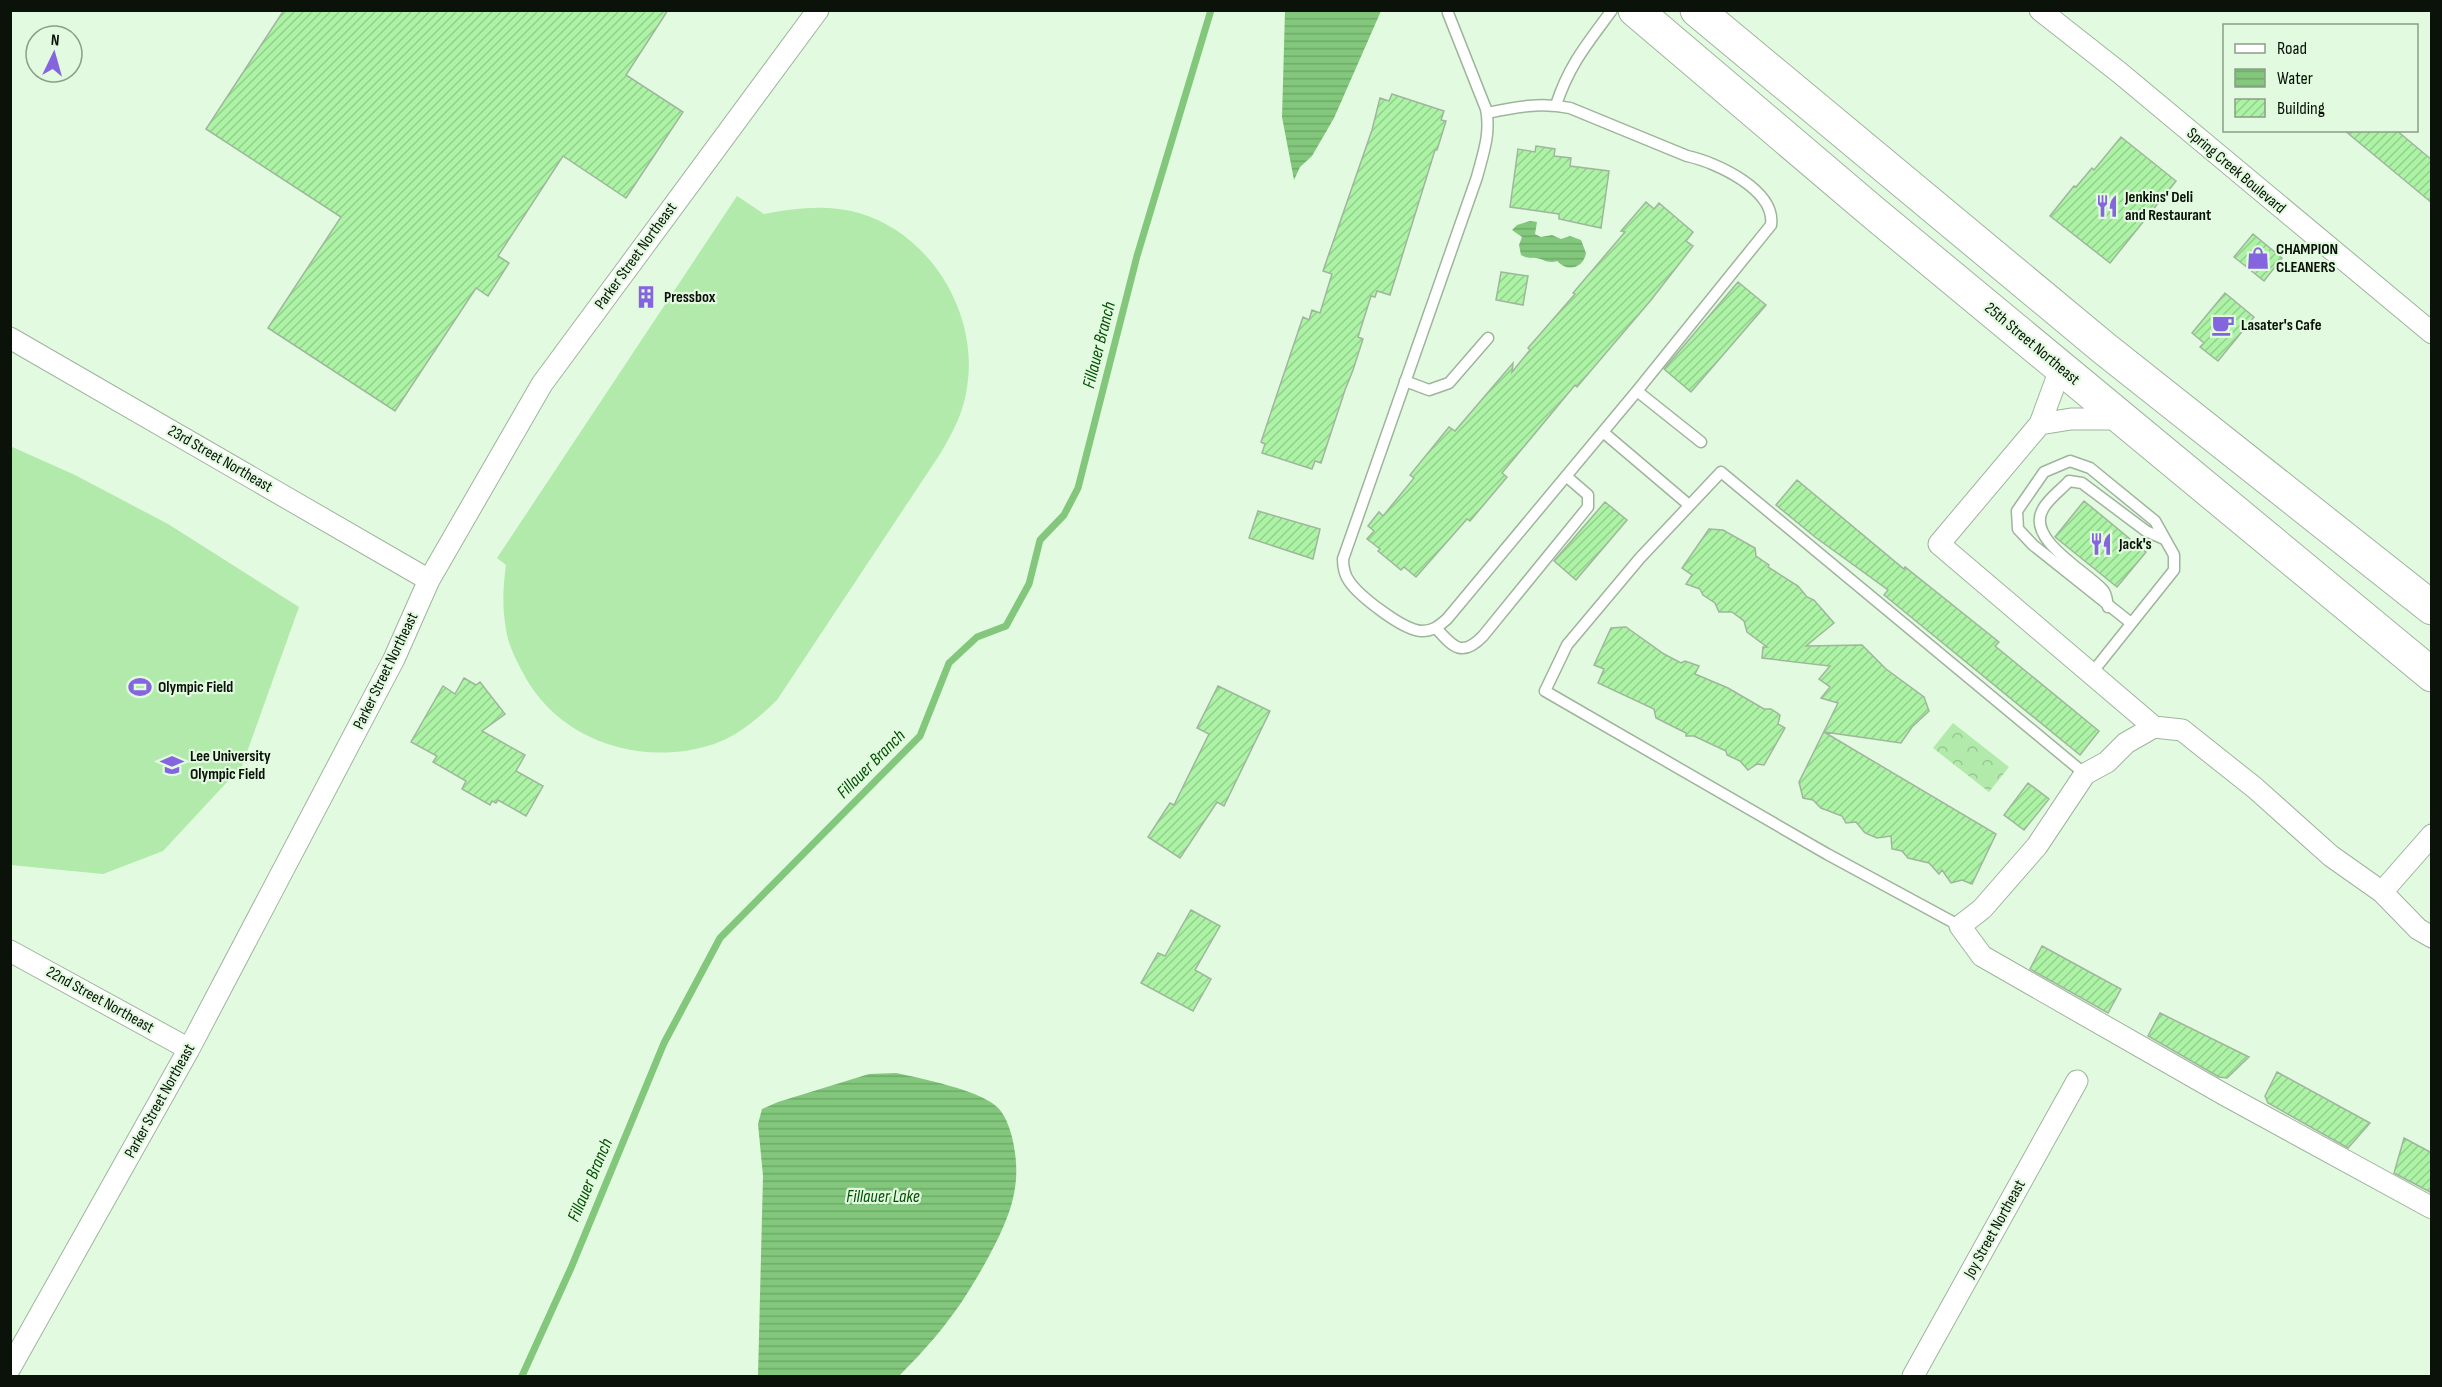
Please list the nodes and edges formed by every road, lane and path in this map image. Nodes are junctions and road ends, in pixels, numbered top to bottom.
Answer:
1 (818, 10) edge
2 (1612, 10) edge
3 (1635, 10) edge
4 (1697, 10) edge
5 (2040, 10) edge
6 (1448, 13) dead end
7 (1556, 105) junction
8 (1487, 114) junction
9 (2432, 333) edge
10 (10, 338) edge
11 (1488, 338) dead end
12 (2061, 367) junction
13 (1406, 381) junction
14 (1637, 392) junction
15 (2123, 419) junction
16 (2040, 424) junction
17 (1603, 432) junction
18 (1701, 442) dead end
19 (1566, 476) junction
20 (1689, 505) junction
21 (2164, 539) junction
22 (429, 580) junction
23 (2109, 607) junction
24 (2432, 608) edge
25 (2131, 623) junction
26 (1436, 628) junction
27 (2091, 674) junction
28 (2432, 675) edge
29 (2154, 727) junction
30 (2085, 774) junction
31 (2432, 835) edge
32 (2382, 892) junction
33 (1960, 926) junction
34 (2432, 936) edge
35 (10, 951) edge
36 (189, 1049) junction
37 (2077, 1081) dead end
38 (2432, 1208) edge
39 (10, 1368) edge
40 (1913, 1377) edge

1 - 22 street, Parker Street Northeast
2 - 7 lane
3 - 12 highway, 25th Street Northeast
4 - 24 highway
5 - 9 street, Spring Creek Boulevard
6 - 8 lane
7 - 8 lane
7 - 14 lane
8 - 13 lane
10 - 22 street, 23rd Street Northeast
11 - 13 lane
12 - 15 highway, 25th Street Northeast
12 - 16 street
13 - 26 lane
14 - 17 lane
14 - 18 lane
15 - 16 street
15 - 28 highway, 25th Street Northeast
16 - 27 street
17 - 19 lane
17 - 20 lane
19 - 26 lane
19 - 26 lane
20 - 30 lane
20 - 33 lane
21 - 23 lane
21 - 23 lane
21 - 25 lane
22 - 36 street, Parker Street Northeast
23 - 25 lane
25 - 27 lane
27 - 29 street
29 - 30 street
29 - 32 street
30 - 33 street
31 - 32 street
32 - 34 street
33 - 38 street
35 - 36 street, 22nd Street Northeast
36 - 39 street, Parker Street Northeast
37 - 40 street, Joy Street Northeast

